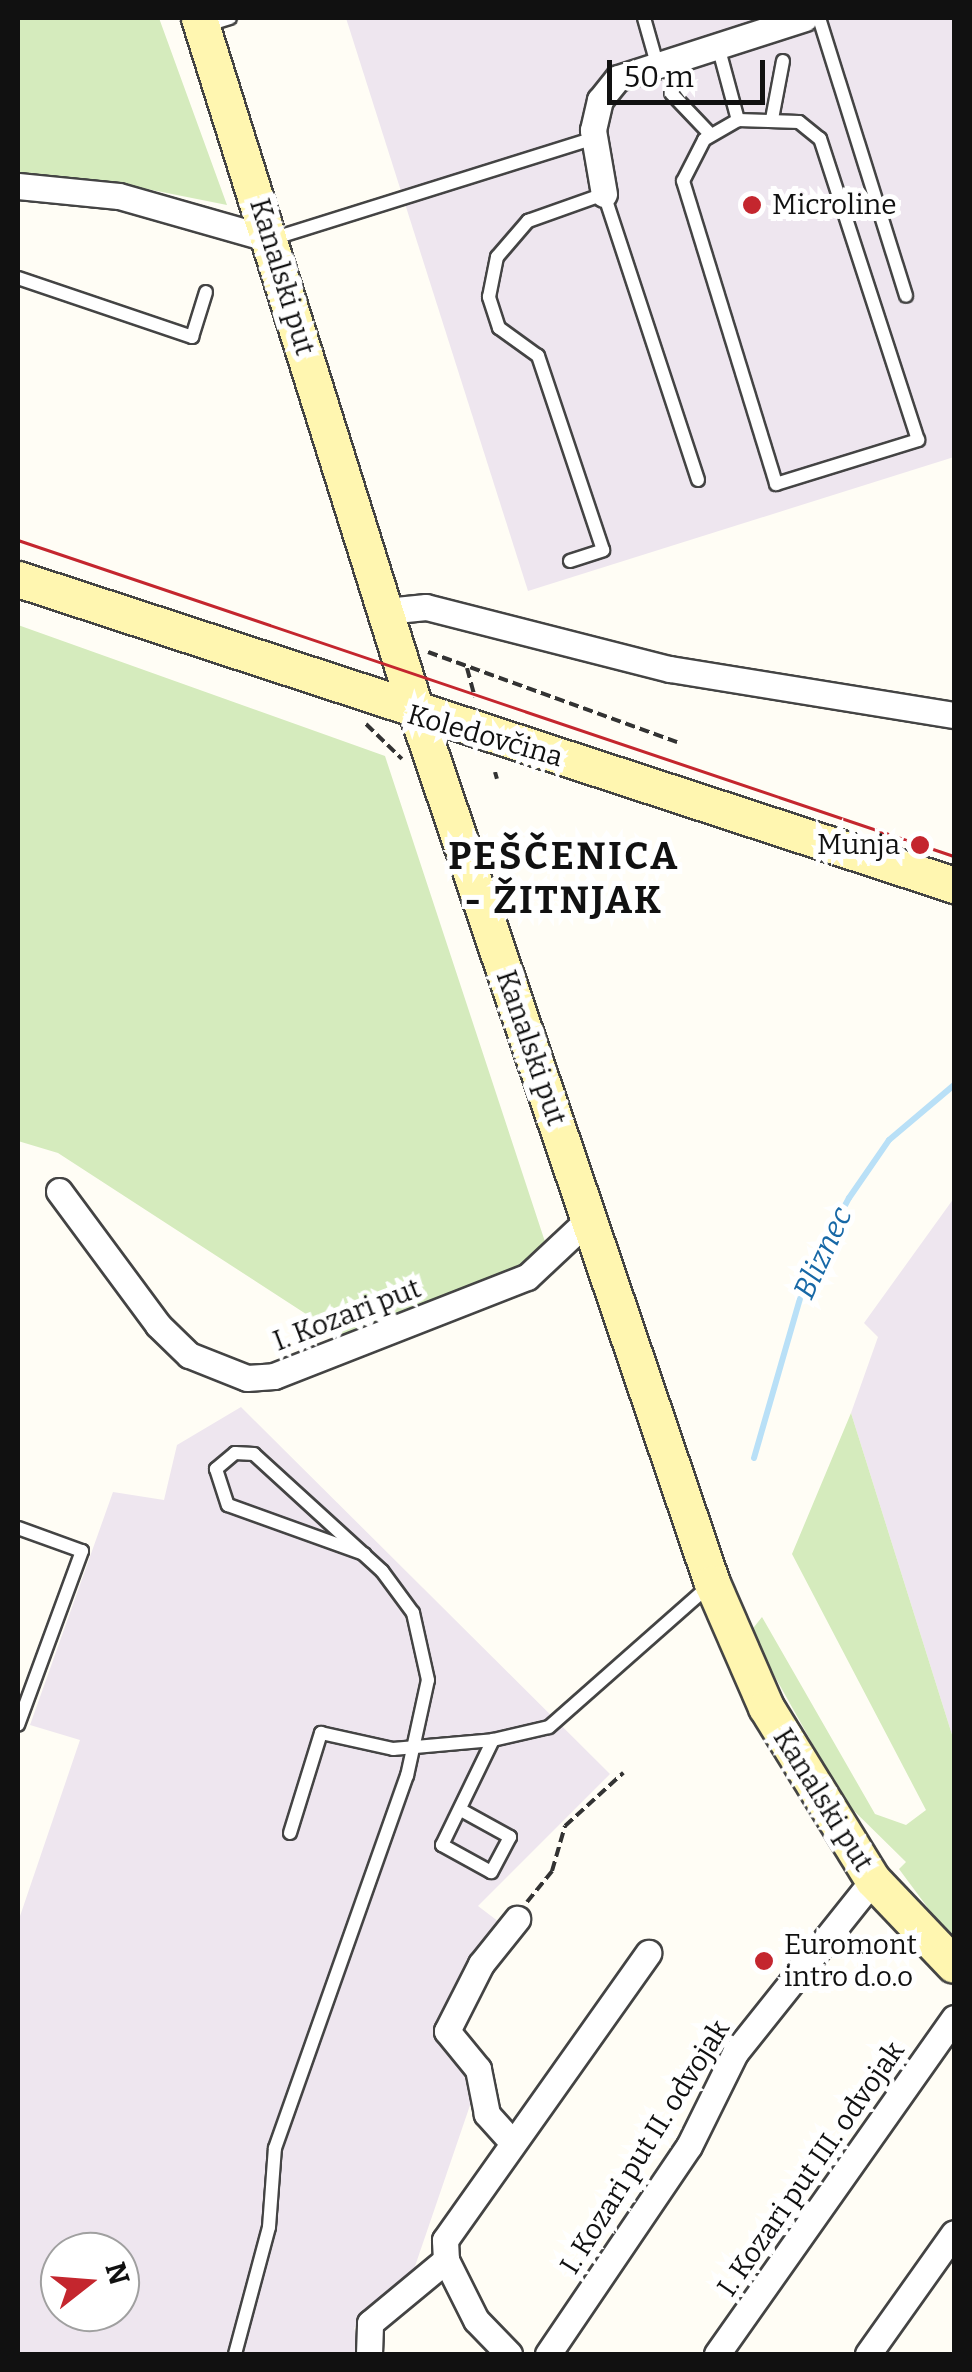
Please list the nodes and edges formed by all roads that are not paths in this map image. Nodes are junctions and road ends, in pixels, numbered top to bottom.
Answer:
1 (644, 18) edge
2 (805, 18) edge
3 (820, 18) edge
4 (211, 21) edge
5 (742, 27) edge
6 (718, 46) junction
7 (783, 61) dead end
8 (656, 64) junction
9 (671, 93) dead end
10 (772, 119) junction
11 (738, 120) junction
12 (711, 135) junction
13 (594, 138) junction
14 (18, 186) edge
15 (604, 194) junction
16 (270, 239) junction
17 (18, 278) edge
18 (206, 292) dead end
19 (906, 296) dead end
20 (698, 480) dead end
21 (570, 561) dead end
22 (18, 580) edge
23 (386, 611) junction
24 (954, 715) edge
25 (418, 717) junction
26 (954, 885) edge
27 (59, 1191) dead end
28 (589, 1219) junction
29 (18, 1528) edge
30 (364, 1554) junction
31 (712, 1583) junction
32 (18, 1726) edge
33 (493, 1740) junction
34 (414, 1747) junction
35 (462, 1810) junction
36 (290, 1833) dead end
37 (873, 1880) junction
38 (517, 1919) road end
39 (648, 1954) dead end
40 (954, 1965) edge
41 (954, 2018) edge
42 (512, 2142) junction
43 (954, 2232) edge
44 (446, 2260) junction
45 (235, 2354) edge
46 (369, 2354) edge
47 (508, 2354) edge
48 (548, 2354) edge
49 (717, 2354) edge
50 (868, 2354) edge

1 - 8 lane
2 - 5 street
3 - 19 lane
4 - 16 street, Kanalski put
5 - 6 street
6 - 8 street
6 - 11 lane
7 - 10 lane
8 - 13 street
9 - 12 lane
10 - 11 lane
10 - 12 lane
11 - 12 lane
13 - 15 street
13 - 16 lane
14 - 16 street
15 - 20 lane
15 - 21 lane
16 - 23 street, Kanalski put
17 - 18 lane
22 - 25 street, Koledovčina
23 - 24 street
23 - 25 street, Kanalski put
25 - 26 street, Koledovčina
25 - 28 street, Kanalski put
27 - 28 street, I. Kozari put
28 - 31 street, Kanalski put
29 - 32 lane
30 - 30 lane
30 - 34 lane
31 - 33 lane
31 - 37 street, Kanalski put
33 - 34 lane
33 - 35 lane
34 - 36 lane
34 - 45 lane
35 - 35 lane
37 - 40 street, Kanalski put
37 - 48 street, I. Kozari put II. odvojak
38 - 42 street
39 - 42 street
41 - 49 street, I. Kozari put III. odvojak
42 - 44 street
43 - 50 street
44 - 46 street
44 - 47 street

